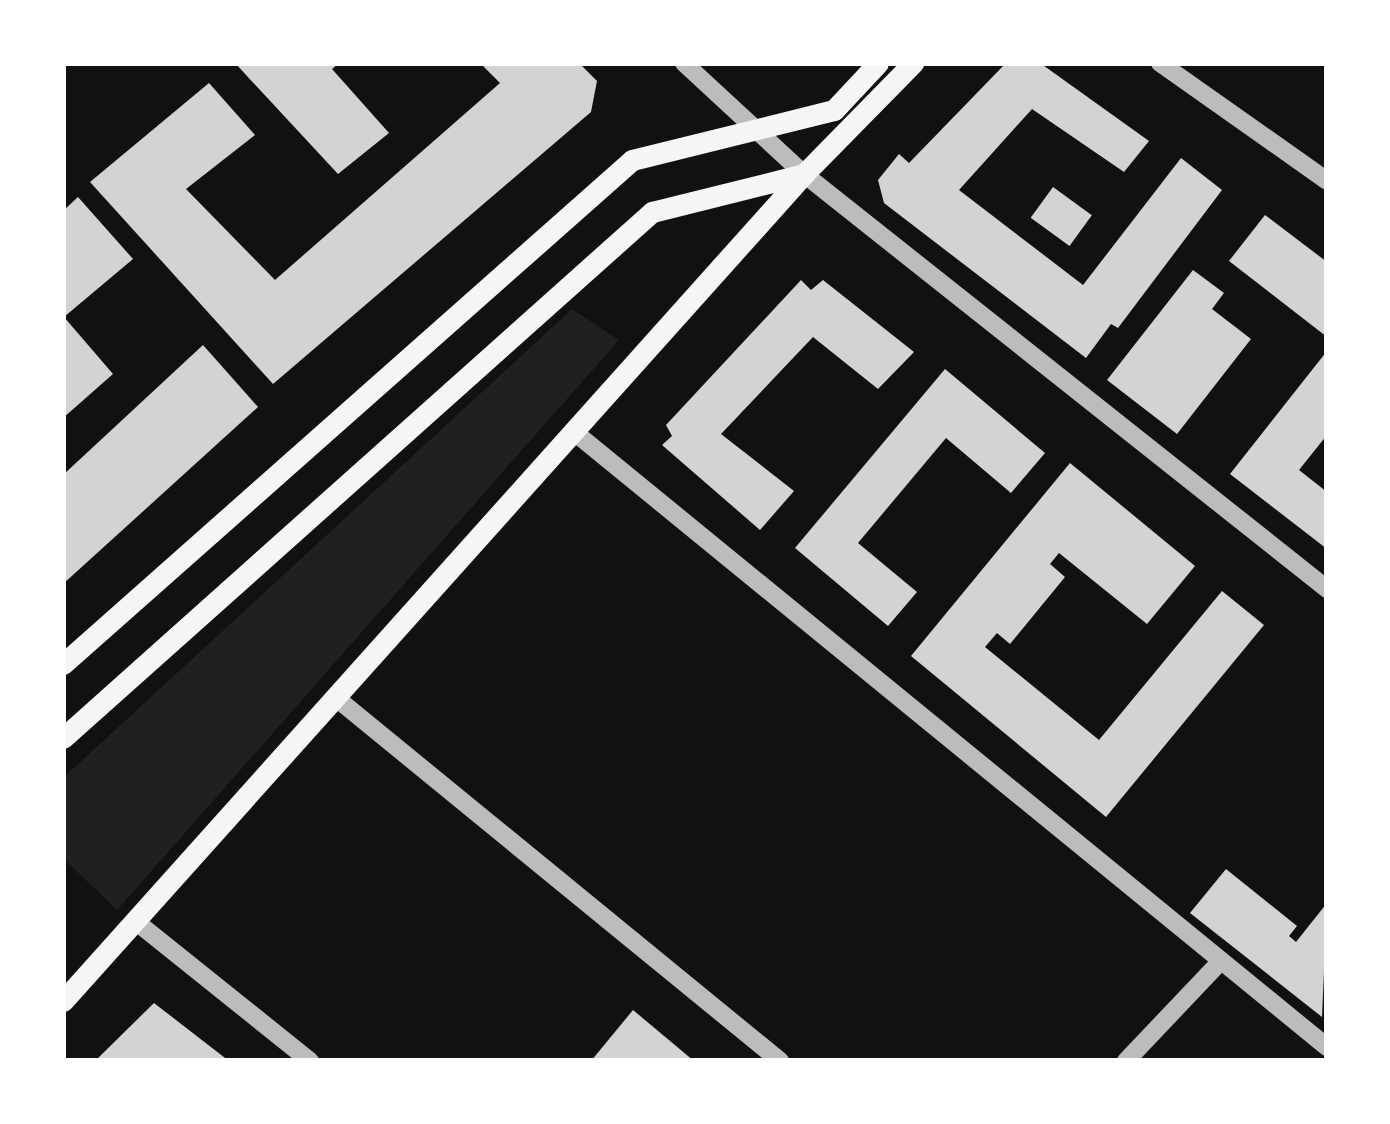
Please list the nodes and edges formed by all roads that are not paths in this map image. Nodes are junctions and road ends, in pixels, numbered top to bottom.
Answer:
1 (684, 63) edge
2 (878, 63) edge
3 (913, 63) edge
4 (1160, 63) edge
5 (753, 131) junction
6 (804, 174) junction
7 (1327, 181) edge
8 (573, 431) junction
9 (1327, 589) edge
10 (63, 664) edge
11 (335, 697) junction
12 (63, 738) edge
13 (139, 924) junction
14 (1220, 962) junction
15 (63, 1001) edge
16 (1327, 1047) edge
17 (310, 1061) edge
18 (780, 1061) edge
19 (1126, 1061) edge

1 - 5 street
2 - 5 main road
3 - 6 main road
4 - 7 street
5 - 6 street
5 - 10 main road
6 - 8 main road
6 - 9 street
6 - 12 main road
8 - 11 main road
8 - 14 street
11 - 13 main road
11 - 18 street
13 - 15 main road
13 - 17 street
14 - 16 street
14 - 19 street

